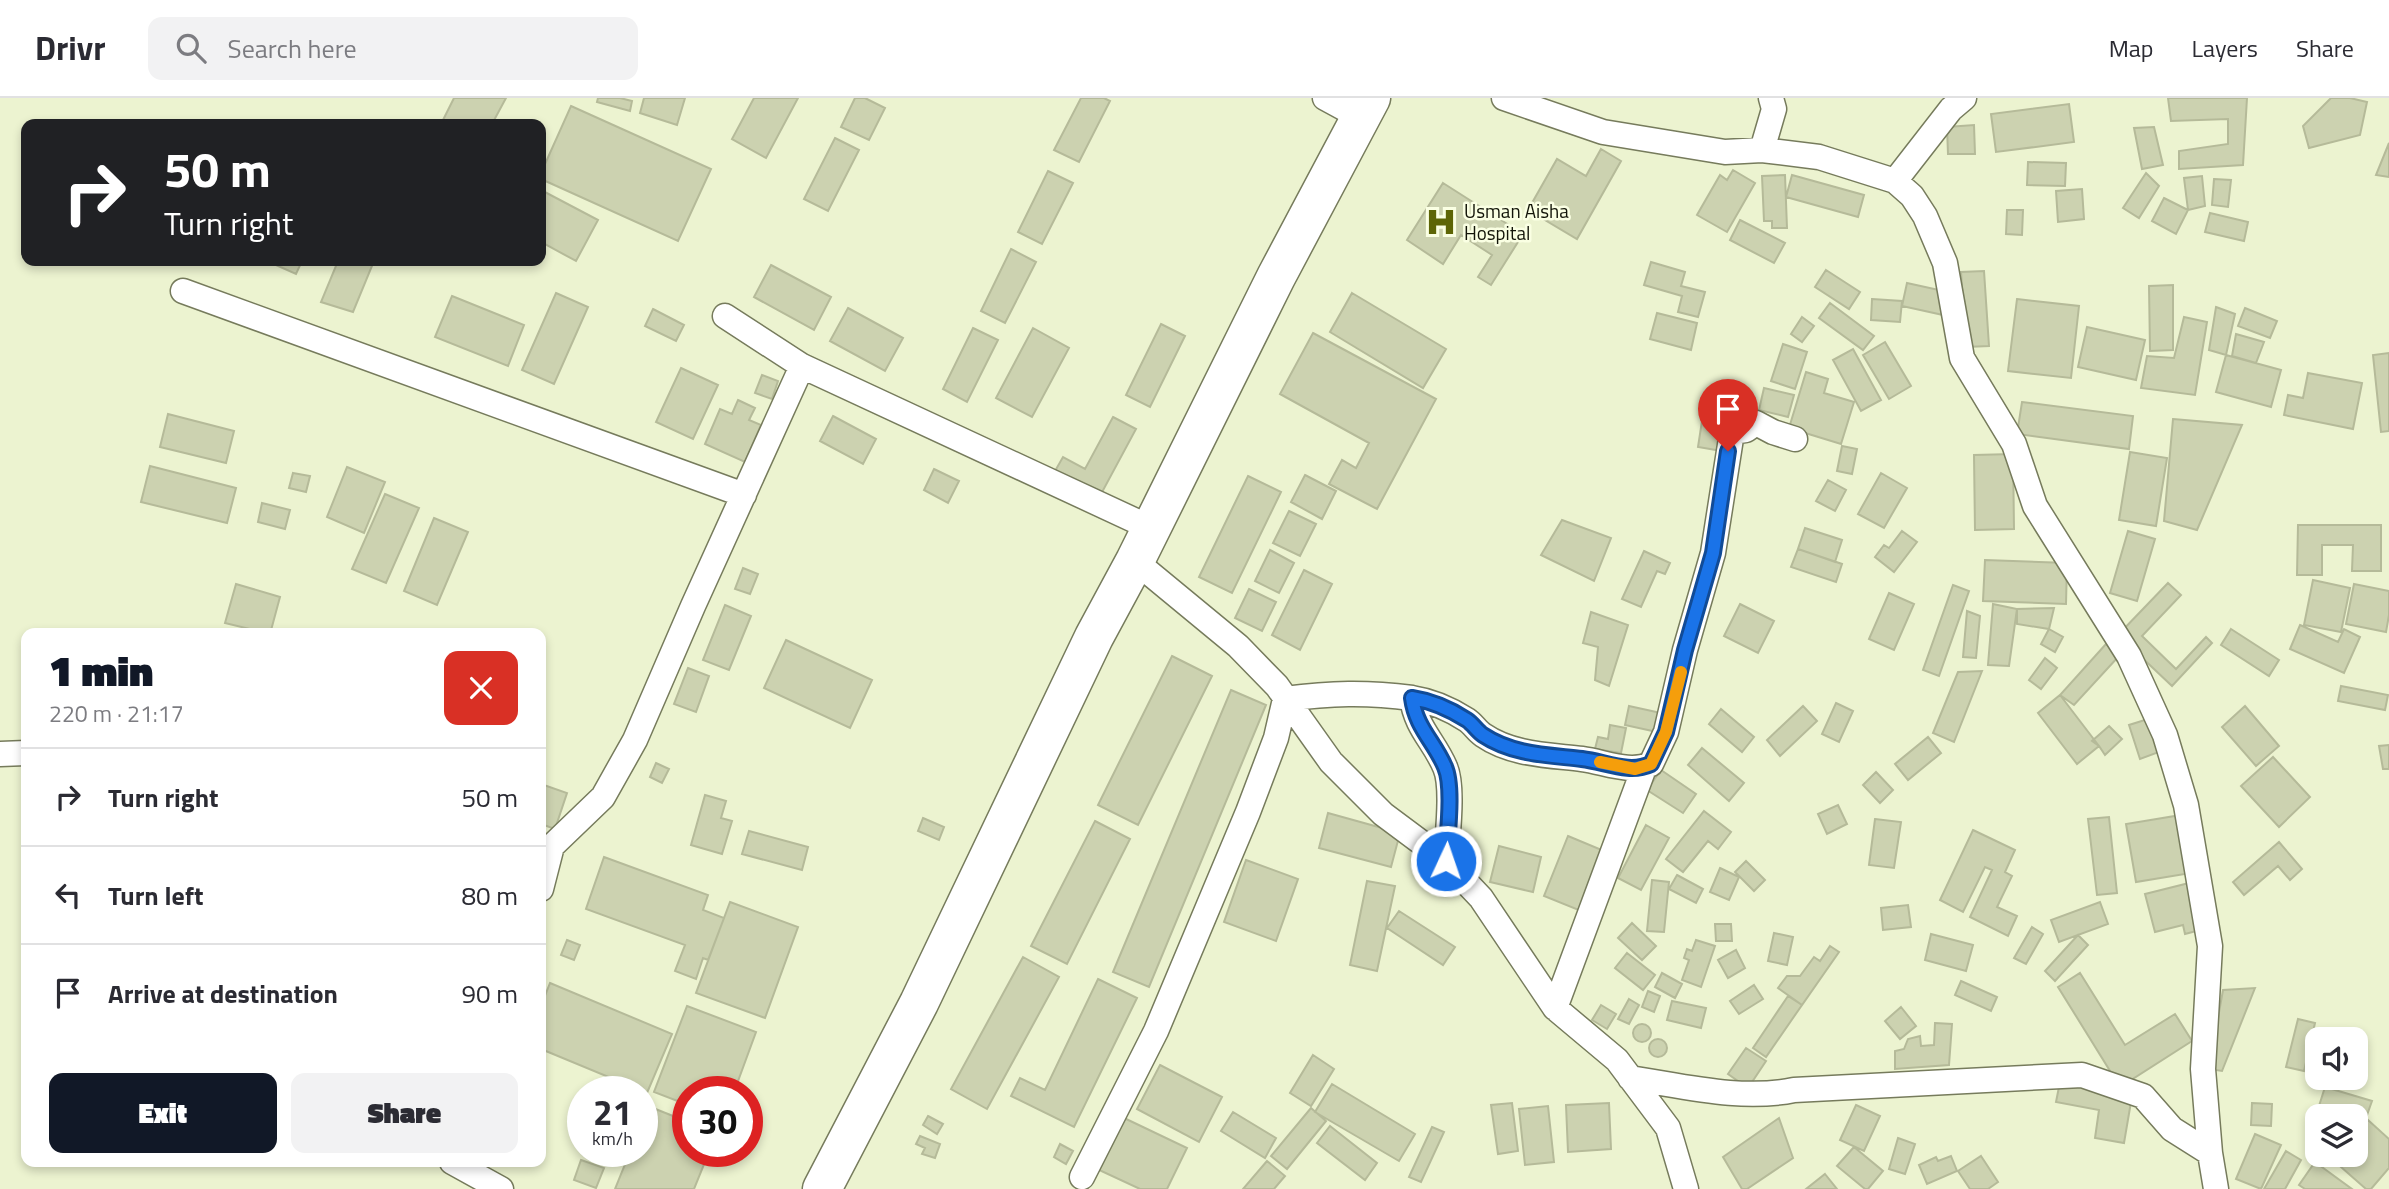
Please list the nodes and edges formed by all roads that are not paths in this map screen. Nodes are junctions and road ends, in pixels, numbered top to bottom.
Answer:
1 (1325, 98) edge
2 (1504, 98) edge
3 (1771, 98) edge
4 (1964, 98) edge
5 (1365, 108) edge
6 (1762, 150) junction
7 (1895, 181) junction
8 (183, 291) dead end
9 (725, 316) dead end
10 (802, 366) junction
11 (1796, 439) dead end
12 (744, 495) junction
13 (1143, 545) junction
14 (1412, 698) junction
15 (1285, 699) junction
16 (21, 753) edge
17 (0, 754) edge
18 (1644, 768) junction
19 (1446, 861) junction
20 (546, 869) edge
21 (1555, 1008) junction
22 (1630, 1078) junction
23 (2210, 1153) junction
24 (462, 1167) edge
25 (1082, 1177) dead end
26 (501, 1189) edge
27 (822, 1189) edge
28 (1685, 1189) edge
29 (2216, 1189) edge

1 - 5 street
2 - 6 street
3 - 6 street
4 - 7 street
5 - 13 highway
6 - 7 street
7 - 23 street
8 - 12 street
9 - 10 street
10 - 12 street
10 - 13 street
11 - 18 street
12 - 20 street
13 - 15 street
13 - 27 highway
14 - 15 street
14 - 18 street
14 - 19 street
15 - 19 street
15 - 25 street
16 - 17 street
18 - 21 street
19 - 21 street
21 - 22 street
22 - 23 street
22 - 28 street
23 - 29 street
24 - 26 street

